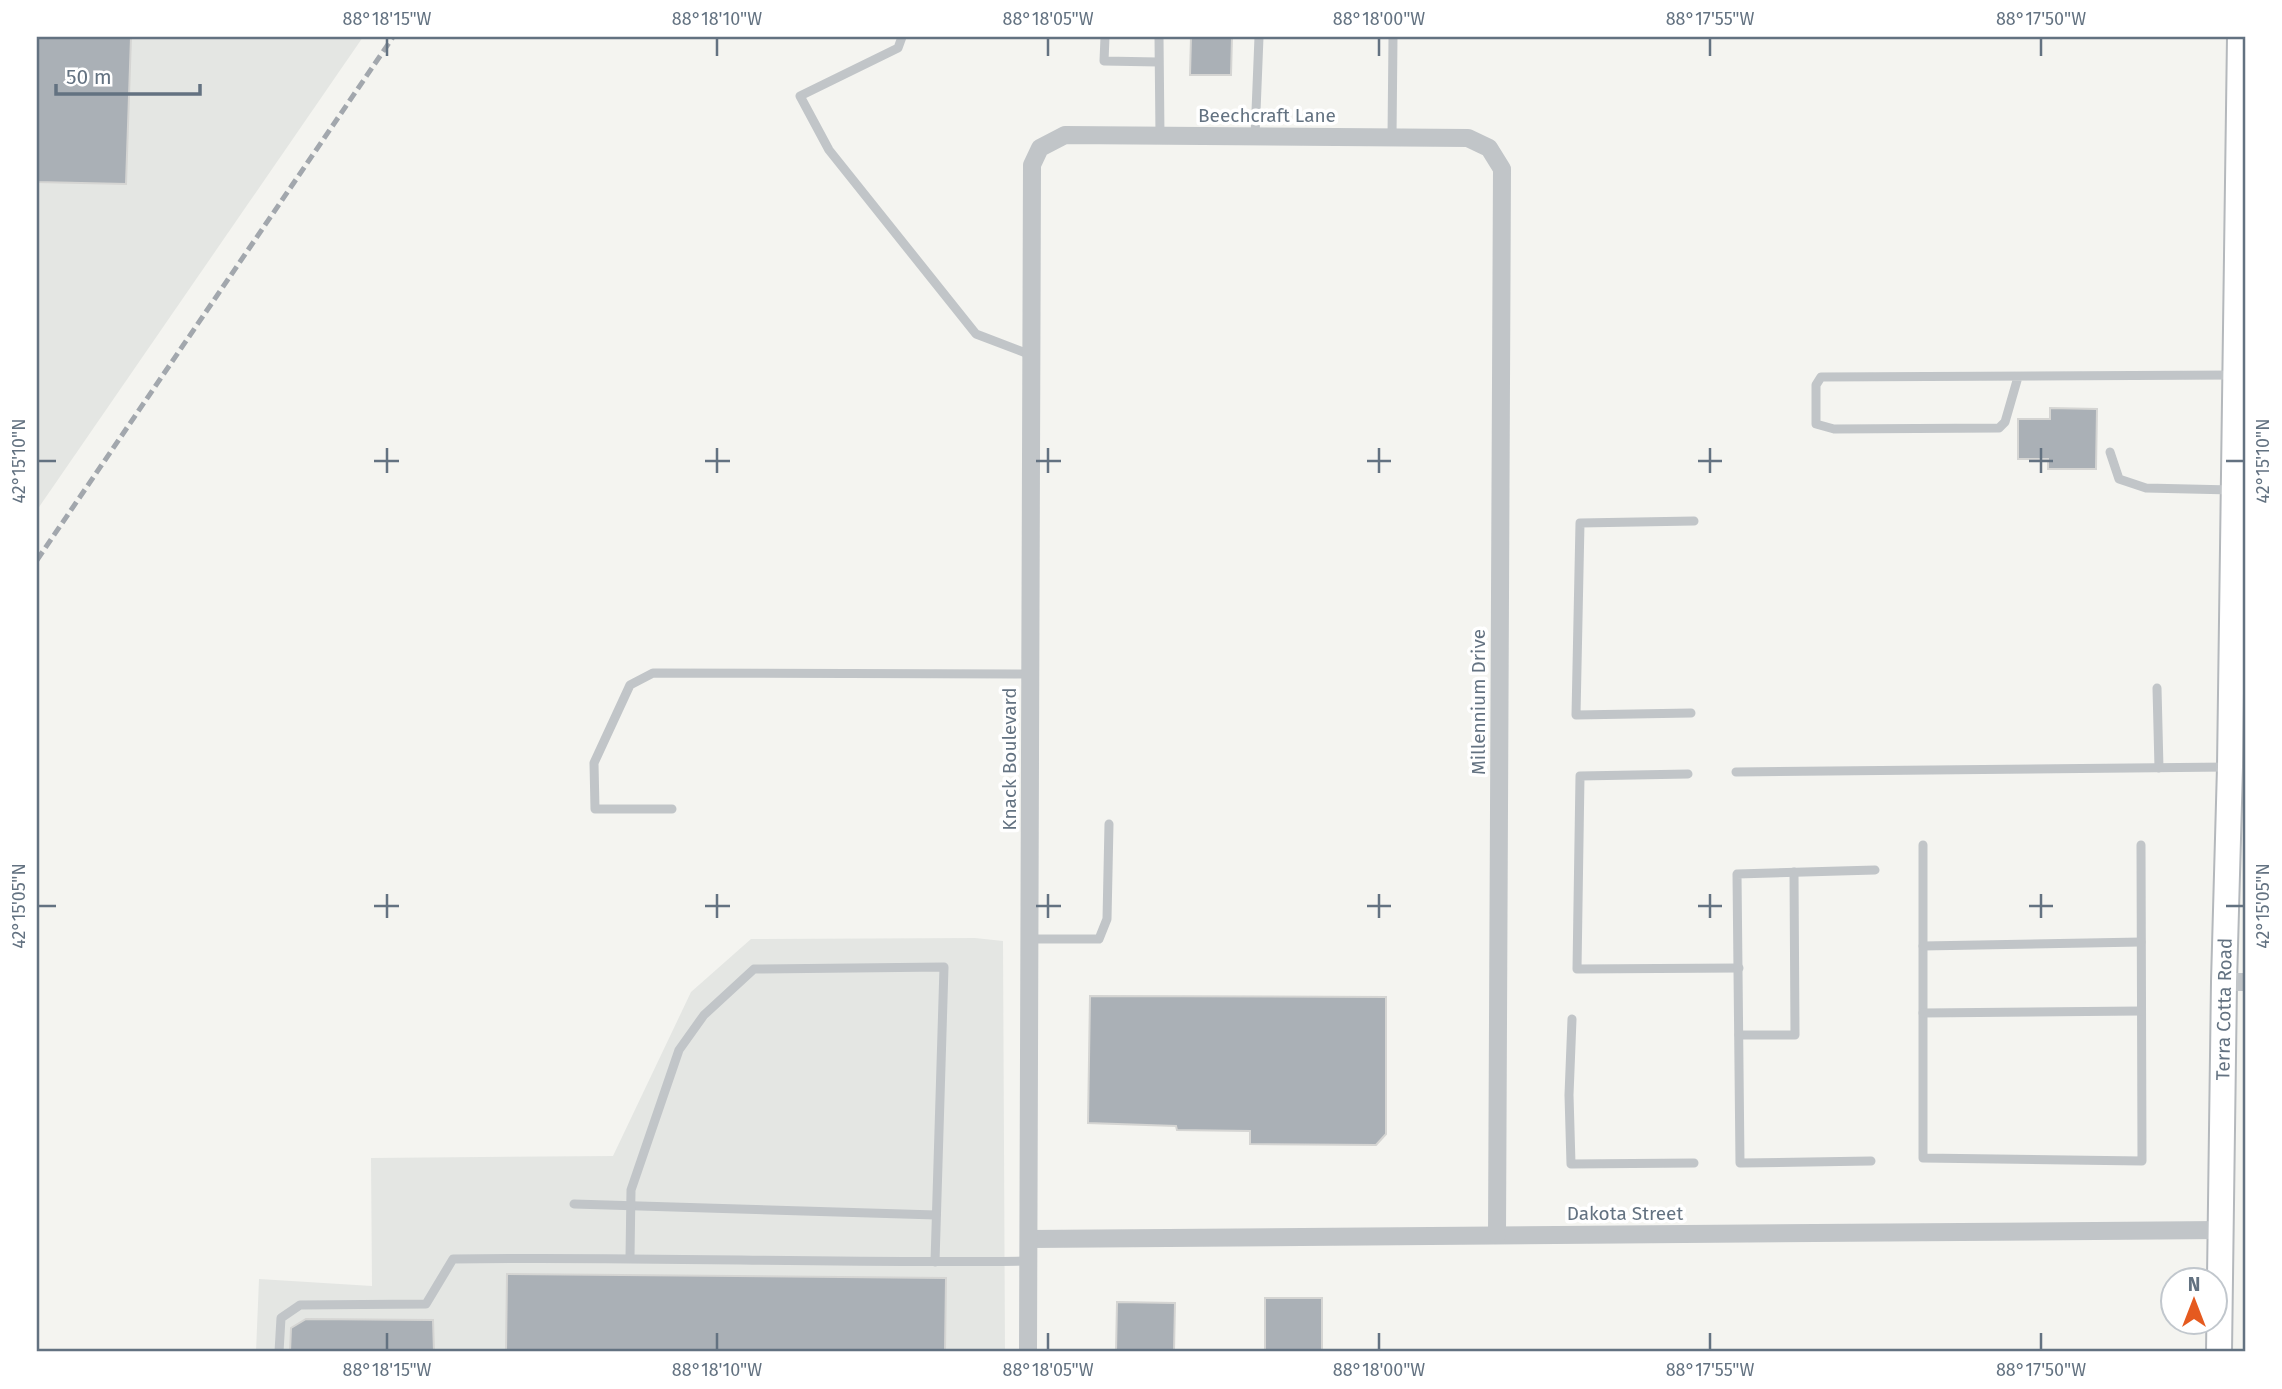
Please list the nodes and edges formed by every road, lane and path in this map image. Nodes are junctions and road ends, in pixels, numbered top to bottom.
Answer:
1 (902, 37) edge
2 (1105, 37) edge
3 (1158, 37) edge
4 (1259, 37) edge
5 (1393, 37) edge
6 (2242, 45) edge
7 (1158, 62) junction
8 (1160, 136) junction
9 (1255, 136) junction
10 (1392, 137) junction
11 (1032, 165) joint
12 (1502, 169) joint
13 (1031, 355) junction
14 (2235, 375) junction
15 (2018, 377) junction
16 (2240, 421) edge
17 (2110, 452) dead end
18 (2234, 490) junction
19 (1693, 521) dead end
20 (1030, 674) junction
21 (2157, 688) dead end
22 (1691, 713) dead end
23 (2231, 767) junction
24 (2159, 768) junction
25 (1737, 772) dead end
26 (1688, 774) dead end
27 (672, 809) dead end
28 (1109, 824) dead end
29 (1923, 845) dead end
30 (2141, 845) dead end
31 (1875, 870) dead end
32 (1794, 872) junction
33 (1030, 939) junction
34 (2141, 942) junction
35 (1923, 946) junction
36 (1739, 968) junction
37 (2234, 982) edge
38 (2141, 1011) junction
39 (1923, 1013) junction
40 (1572, 1019) dead end
41 (1739, 1035) junction
42 (1871, 1161) dead end
43 (1693, 1163) dead end
44 (573, 1205) dead end
45 (631, 1206) junction
46 (936, 1215) junction
47 (2221, 1230) junction
48 (1497, 1235) junction
49 (1029, 1239) junction
50 (631, 1257) junction
51 (1029, 1261) junction
52 (935, 1262) junction
53 (279, 1352) edge
54 (1028, 1352) edge
55 (2219, 1352) edge

1 - 13 lane
2 - 7 lane
3 - 7 lane
4 - 9 lane
5 - 10 lane
6 - 14 street, Terra Cotta Road
7 - 8 lane
8 - 9 street, Beechcraft Lane
8 - 11 street, Beechcraft Lane
9 - 10 street, Beechcraft Lane
10 - 12 street, Beechcraft Lane
11 - 13 street, Knack Boulevard
12 - 48 street, Millennium Drive
13 - 20 street, Knack Boulevard
14 - 15 lane
14 - 16 street, Terra Cotta Road
15 - 15 lane
16 - 18 street, Terra Cotta Road
17 - 18 lane
18 - 23 street, Terra Cotta Road
19 - 22 lane
20 - 27 lane
20 - 33 street, Knack Boulevard
21 - 24 lane
23 - 24 lane
23 - 37 street, Terra Cotta Road
24 - 25 lane
26 - 36 lane
28 - 33 lane
29 - 35 lane
30 - 34 lane
31 - 32 lane
32 - 36 lane
32 - 41 lane
33 - 49 street, Knack Boulevard
34 - 35 lane
34 - 38 lane
35 - 39 lane
36 - 41 lane
37 - 47 street, Terra Cotta Road
38 - 39 lane
38 - 39 lane
40 - 43 lane
41 - 42 lane
44 - 45 lane
45 - 46 lane
45 - 46 lane
45 - 50 lane
46 - 52 lane
47 - 48 street, Dakota Street
47 - 55 street, Terra Cotta Road
48 - 49 street, Dakota Street
49 - 51 street, Knack Boulevard
50 - 52 lane
50 - 53 lane
51 - 52 lane
51 - 54 street, Knack Boulevard

